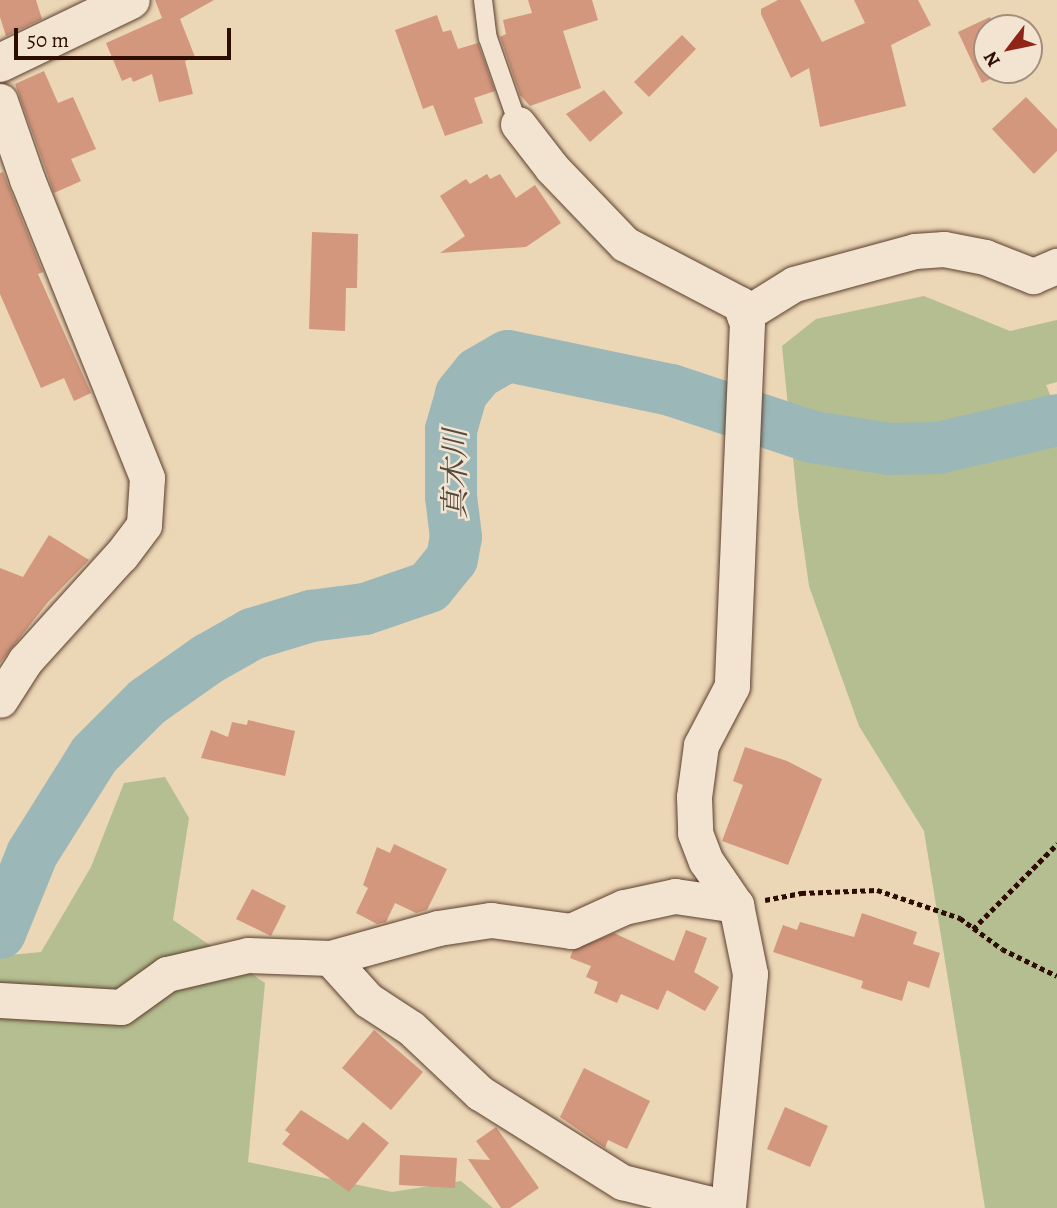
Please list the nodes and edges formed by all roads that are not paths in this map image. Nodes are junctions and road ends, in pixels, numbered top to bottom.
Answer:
1 (131, 0) edge
2 (483, 0) edge
3 (2, 55) edge
4 (0, 101) edge
5 (518, 124) joint
6 (1057, 266) edge
7 (744, 315) junction
8 (0, 700) edge
9 (736, 905) junction
10 (330, 958) junction
11 (0, 1000) edge
12 (715, 1208) edge
13 (728, 1208) edge

1 - 3 main road
2 - 5 lane
4 - 8 street
5 - 7 street
6 - 7 street
7 - 9 street
9 - 10 street
9 - 13 street
10 - 11 street
10 - 12 street

